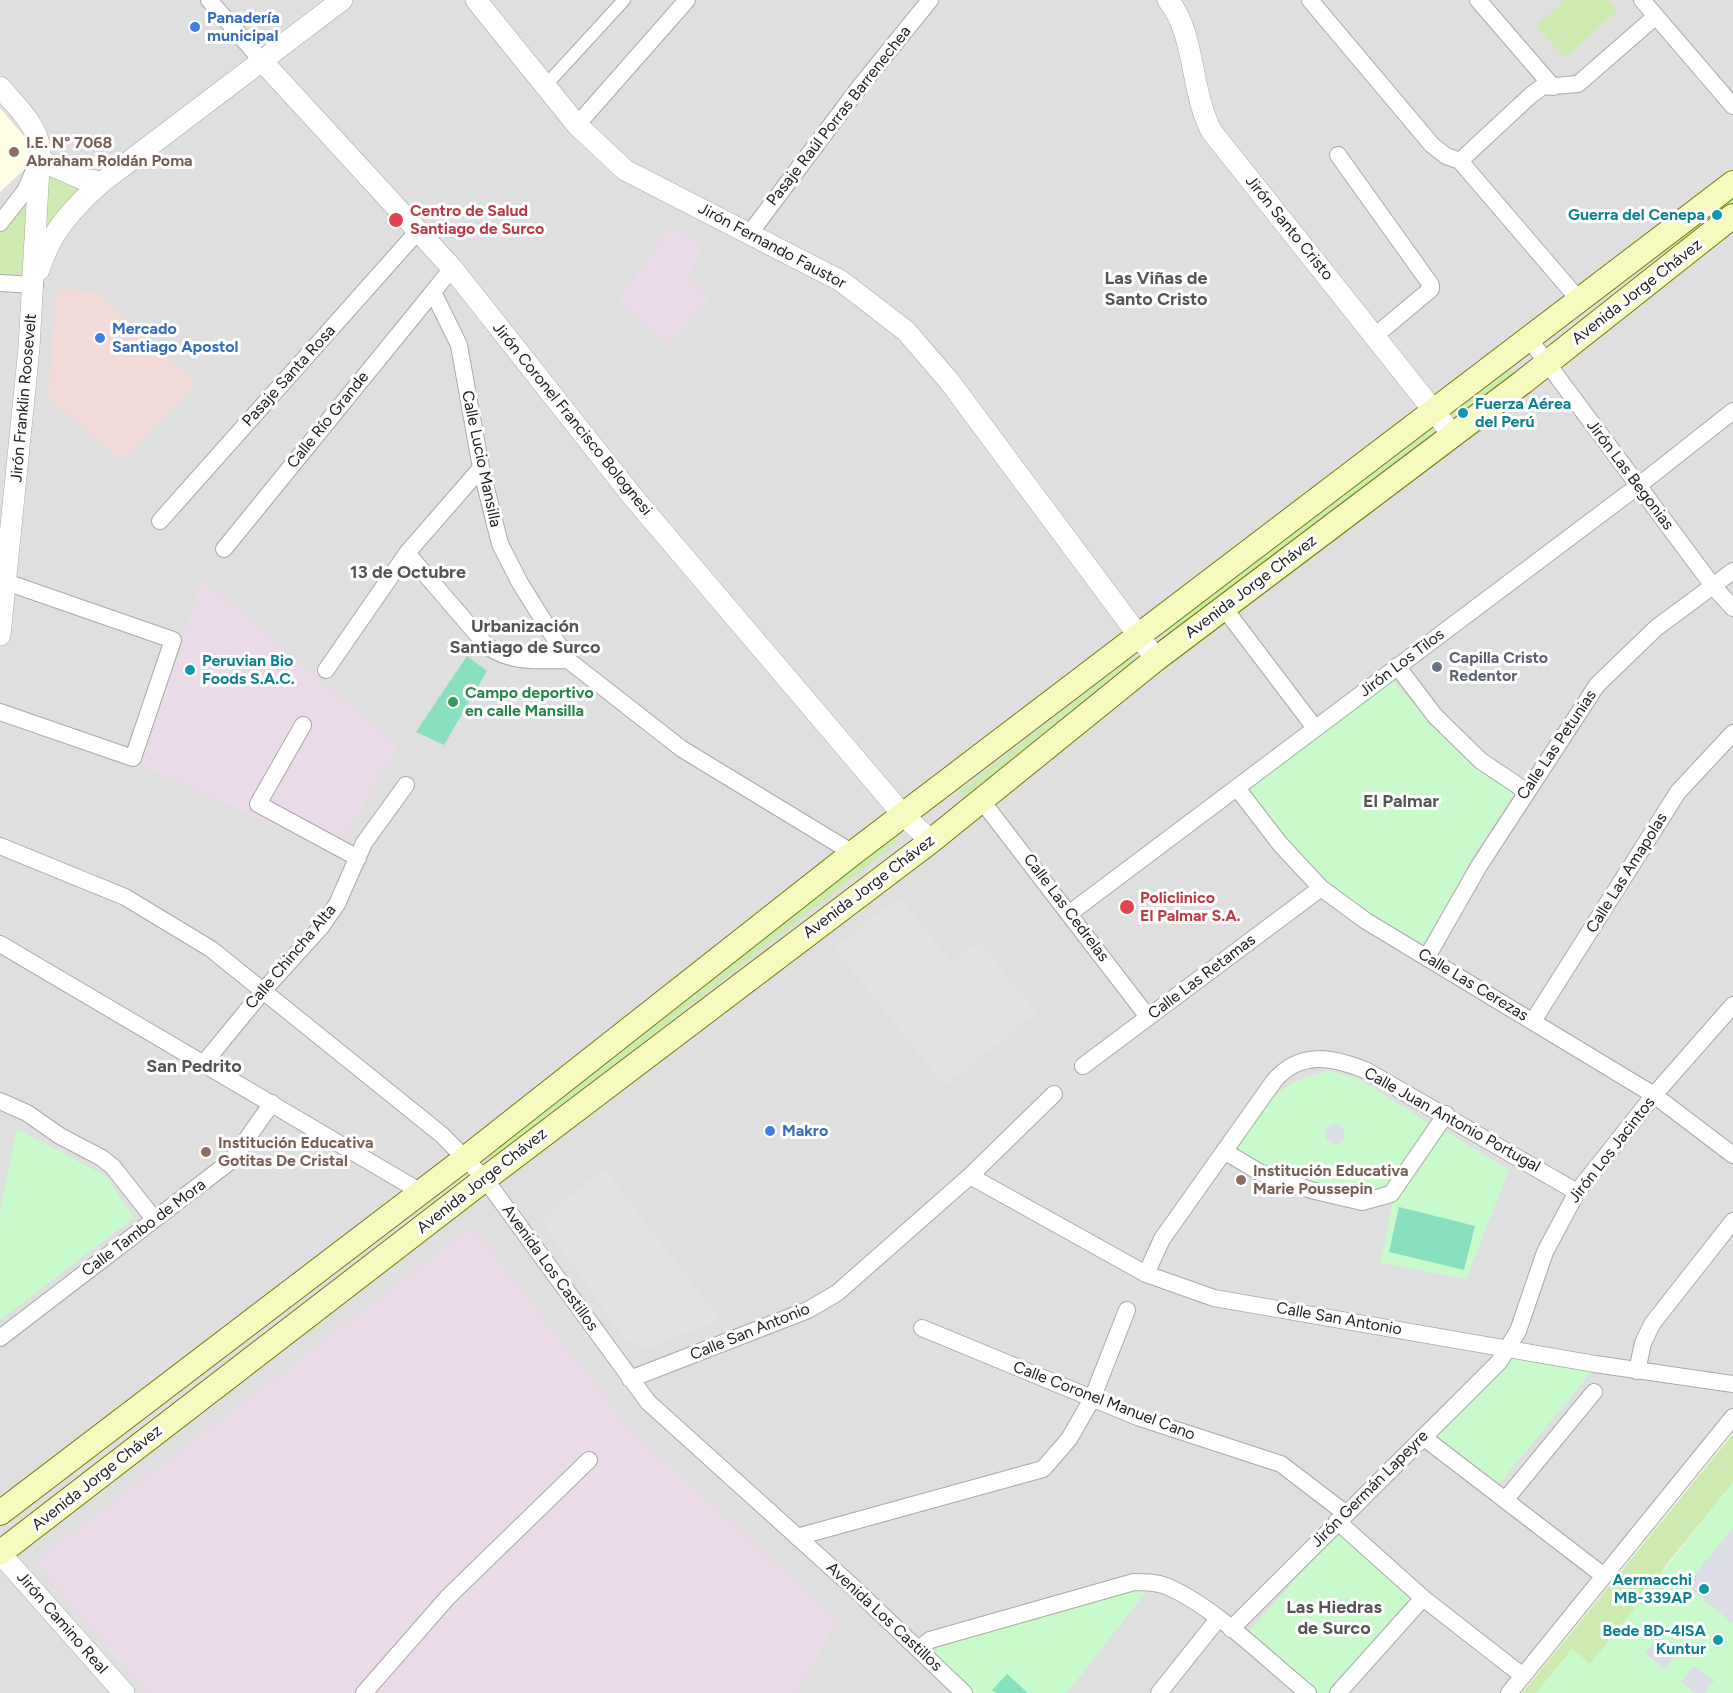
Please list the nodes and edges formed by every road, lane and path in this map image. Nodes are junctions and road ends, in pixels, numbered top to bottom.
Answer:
1 (209, 0) edge
2 (342, 0) edge
3 (476, 0) edge
4 (624, 0) edge
5 (687, 0) edge
6 (930, 0) edge
7 (1168, 0) edge
8 (1310, 0) edge
9 (1478, 0) edge
10 (1642, 0) edge
11 (1656, 16) junction
12 (263, 62) junction
13 (546, 86) junction
14 (0, 87) edge
15 (1553, 87) junction
16 (1733, 106) edge
17 (577, 124) junction
18 (1338, 155) dead end
19 (39, 160) junction
20 (1460, 161) junction
21 (102, 182) junction
22 (1733, 183) edge
23 (1733, 216) edge
24 (0, 223) edge
25 (418, 231) junction
26 (750, 233) junction
27 (452, 268) junction
28 (0, 283) edge
29 (35, 285) junction
30 (433, 292) junction
31 (1581, 301) junction
32 (1376, 335) junction
33 (1530, 340) junction
34 (1546, 363) junction
35 (1434, 411) junction
36 (1733, 411) edge
37 (1453, 435) junction
38 (481, 468) junction
39 (1638, 486) junction
40 (160, 521) dead end
41 (224, 549) dead end
42 (407, 553) junction
43 (1733, 571) edge
44 (6, 582) junction
45 (1713, 586) junction
46 (1224, 608) junction
47 (1733, 608) edge
48 (0, 635) edge
49 (1139, 637) junction
50 (1156, 659) junction
51 (568, 660) junction
52 (1397, 666) junction
53 (326, 670) dead end
54 (0, 711) edge
55 (303, 725) dead end
56 (1315, 728) junction
57 (1733, 734) edge
58 (406, 785) dead end
59 (1237, 788) junction
60 (1526, 791) junction
61 (982, 801) junction
62 (904, 816) junction
63 (931, 841) junction
64 (0, 846) edge
65 (853, 853) junction
66 (358, 858) junction
67 (1321, 888) junction
68 (1070, 913) junction
69 (0, 944) edge
70 (1427, 957) junction
71 (263, 991) junction
72 (1733, 1005) edge
73 (1148, 1017) junction
74 (1533, 1021) junction
75 (204, 1063) junction
76 (1083, 1066) dead end
77 (1054, 1094) dead end
78 (1654, 1095) junction
79 (0, 1101) edge
80 (272, 1103) junction
81 (1446, 1114) junction
82 (1224, 1151) junction
83 (1733, 1155) edge
84 (467, 1157) junction
85 (970, 1176) junction
86 (485, 1179) junction
87 (421, 1192) junction
88 (1577, 1192) junction
89 (154, 1219) junction
90 (1733, 1221) edge
91 (1146, 1274) junction
92 (1127, 1310) dead end
93 (922, 1328) dead end
94 (0, 1338) edge
95 (1509, 1348) junction
96 (1637, 1371) junction
97 (630, 1379) junction
98 (1733, 1384) edge
99 (1594, 1392) dead end
100 (1092, 1399) junction
101 (1733, 1417) edge
102 (1423, 1437) junction
103 (590, 1460) dead end
104 (1506, 1499) junction
105 (0, 1513) edge
106 (1341, 1517) junction
107 (797, 1537) junction
108 (0, 1553) edge
109 (1604, 1576) junction
110 (1423, 1598) junction
111 (1224, 1624) junction
112 (919, 1649) junction
113 (1523, 1676) junction
114 (119, 1691) edge
115 (364, 1693) edge
116 (964, 1693) edge
117 (1159, 1693) edge
118 (1308, 1693) edge
119 (1338, 1693) edge
120 (1509, 1693) edge

1 - 12 street, Jirón Coronel Francisco Bolognesi
2 - 12 street
3 - 13 street, Jirón Fernando Faustor
4 - 13 street
5 - 17 street
6 - 26 street, Pasaje Raúl Porras Barrenechea
7 - 32 street, Jirón Santo Cristo
8 - 20 street
9 - 15 street
10 - 11 street
11 - 15 street
11 - 16 street
12 - 21 street
12 - 25 street, Jirón Coronel Francisco Bolognesi
13 - 17 street, Jirón Fernando Faustor
14 - 19 street, Jirón Franklin Roosevelt
15 - 20 street
17 - 26 street, Jirón Fernando Faustor
18 - 32 street
19 - 21 street
19 - 24 street
19 - 29 street, Jirón Franklin Roosevelt
20 - 31 street
21 - 29 street
22 - 31 main road, Avenida Jorge Chávez
23 - 34 main road, Avenida Jorge Chávez
25 - 27 street, Jirón Coronel Francisco Bolognesi
25 - 40 street, Pasaje Santa Rosa
26 - 49 street, Jirón Fernando Faustor
27 - 30 street
27 - 62 street, Jirón Coronel Francisco Bolognesi
28 - 29 street
29 - 44 street, Jirón Franklin Roosevelt
30 - 38 street, Calle Lucio Mansilla
30 - 41 street, Calle Río Grande
31 - 33 main road, Avenida Jorge Chávez
32 - 35 street, Jirón Santo Cristo
33 - 34 street, Jirón Las Begonias
33 - 35 main road, Avenida Jorge Chávez
34 - 37 main road, Avenida Jorge Chávez
34 - 39 street, Jirón Las Begonias
35 - 37 street, Jirón Santo Cristo
35 - 49 main road, Avenida Jorge Chávez
36 - 39 street, Jirón Los Tilos
37 - 46 main road, Avenida Jorge Chávez
38 - 42 street
38 - 51 street, Calle Lucio Mansilla
39 - 45 street, Jirón Las Begonias
39 - 52 street, Jirón Los Tilos
42 - 51 street
42 - 53 street
43 - 45 street, Calle Las Petunias
44 - 48 street, Jirón Franklin Roosevelt
44 - 54 street
45 - 47 street, Jirón Las Begonias
45 - 60 street, Calle Las Petunias
46 - 50 main road, Avenida Jorge Chávez
46 - 56 street
49 - 50 street, Jirón Fernando Faustor
49 - 62 main road, Avenida Jorge Chávez
50 - 61 main road, Avenida Jorge Chávez
51 - 65 street, Calle Lucio Mansilla
52 - 56 street, Jirón Los Tilos
52 - 60 street
55 - 66 street
56 - 59 street, Jirón Los Tilos
57 - 74 street, Calle Las Amapolas
58 - 66 street, Calle Chincha Alta
59 - 67 street, Calle Las Cerezas
59 - 68 street, Jirón Los Tilos
60 - 70 street, Calle Las Petunias
61 - 63 main road, Avenida Jorge Chávez
61 - 68 street, Calle Las Cedrelas
62 - 63 street, Jirón Coronel Francisco Bolognesi
62 - 65 main road, Avenida Jorge Chávez
63 - 86 main road, Avenida Jorge Chávez
64 - 71 street, Avenida Los Castillos
65 - 84 main road, Avenida Jorge Chávez
66 - 71 street, Calle Chincha Alta
67 - 70 street, Calle Las Cerezas
67 - 73 street, Calle Las Retamas
68 - 73 street, Calle Las Cedrelas
69 - 75 street
70 - 74 street, Calle Las Cerezas
71 - 75 street, Calle Chincha Alta
71 - 84 street, Avenida Los Castillos
72 - 78 street, Jirón Los Jacintos
73 - 76 street, Calle Las Retamas
74 - 78 street, Calle Las Cerezas
75 - 80 street
77 - 85 street, Calle San Antonio
78 - 83 street, Calle Las Cerezas
78 - 88 street, Jirón Los Jacintos
79 - 89 street
80 - 87 street
80 - 89 street, Calle Tambo de Mora
81 - 82 street
81 - 82 street, Calle Juan Antonio Portugal
81 - 88 street, Calle Juan Antonio Portugal
82 - 91 street, Calle Juan Antonio Portugal
84 - 86 street, Avenida Los Castillos
84 - 87 main road, Avenida Jorge Chávez
85 - 91 street, Calle San Antonio
85 - 97 street, Calle San Antonio
86 - 97 street, Avenida Los Castillos
86 - 108 main road, Avenida Jorge Chávez
87 - 105 main road, Avenida Jorge Chávez
88 - 95 street, Jirón Los Jacintos
89 - 94 street, Calle Tambo de Mora
90 - 96 street
91 - 95 street, Calle San Antonio
92 - 100 street
93 - 100 street, Calle Coronel Manuel Cano
95 - 96 street, Calle San Antonio
95 - 102 street, Jirón Germán Lapeyre
96 - 98 street, Calle San Antonio
97 - 107 street, Avenida Los Castillos
99 - 104 street
100 - 106 street, Calle Coronel Manuel Cano
100 - 107 street
101 - 109 street
102 - 104 street
102 - 106 street, Jirón Germán Lapeyre
103 - 115 street
104 - 109 street
106 - 110 street, Calle Coronel Manuel Cano
106 - 111 street, Jirón Germán Lapeyre
107 - 112 street, Avenida Los Castillos
108 - 114 street, Jirón Camino Real
109 - 113 street
110 - 113 street, Calle Coronel Manuel Cano
110 - 119 street
111 - 112 street
111 - 117 street, Jirón Germán Lapeyre
111 - 118 street
112 - 116 street, Avenida Los Castillos
113 - 120 street

